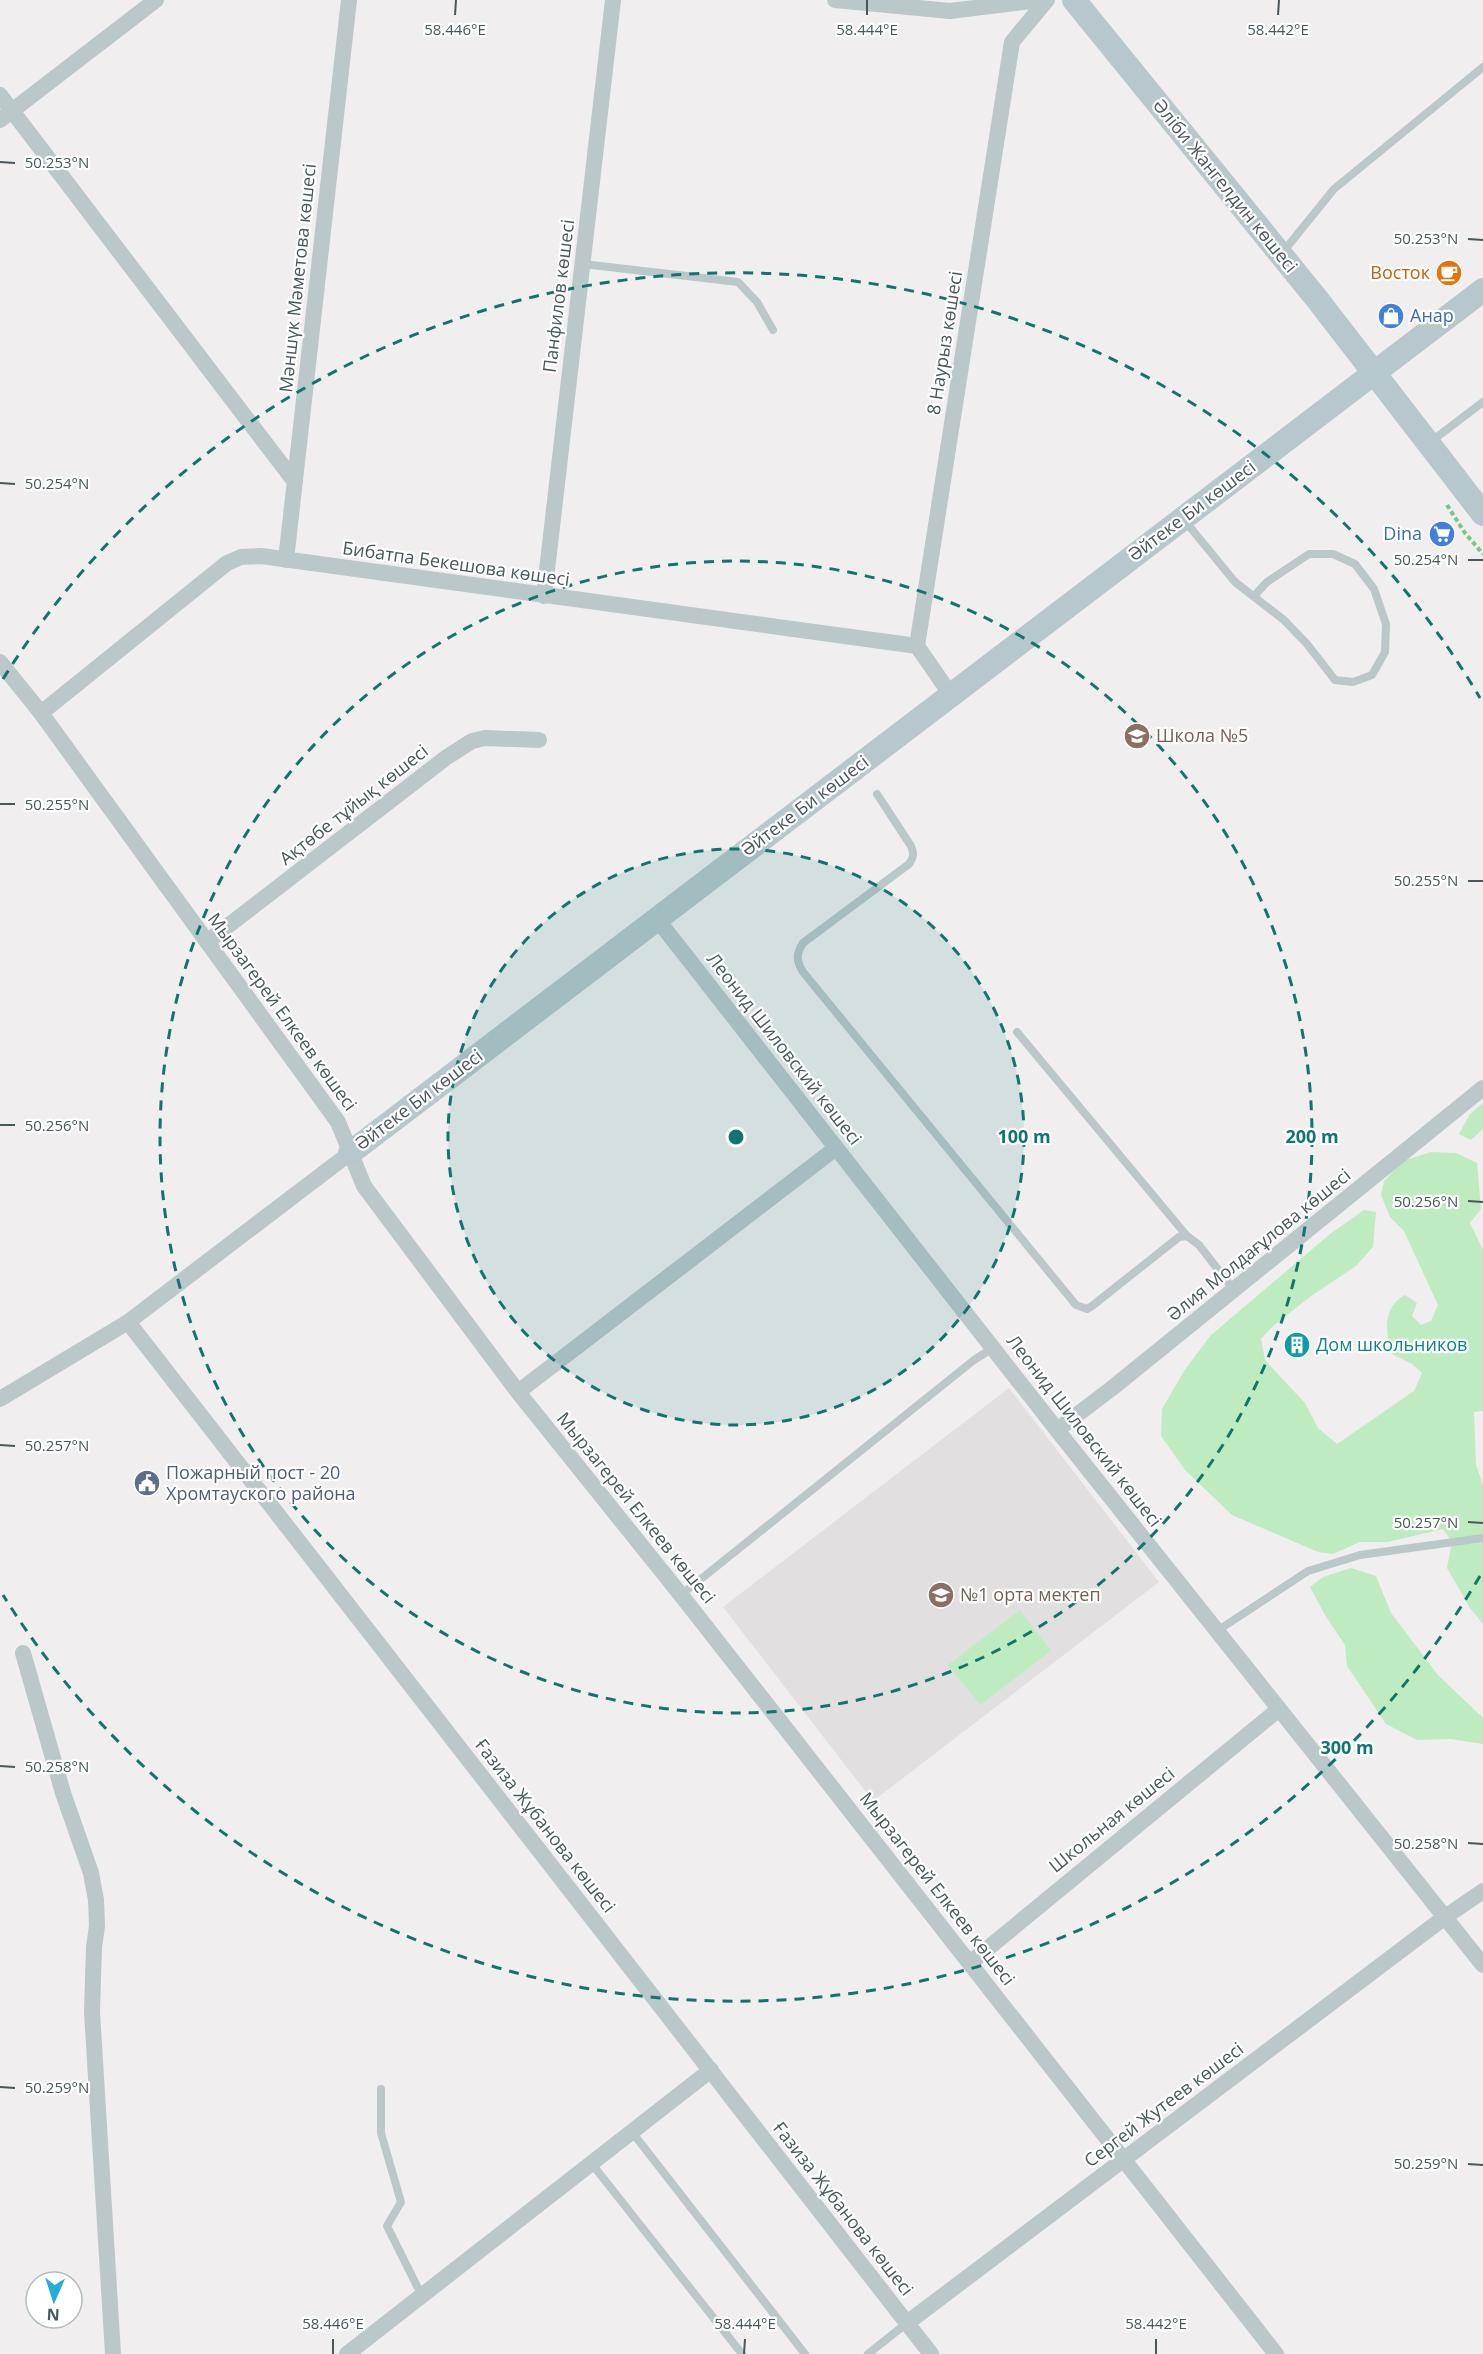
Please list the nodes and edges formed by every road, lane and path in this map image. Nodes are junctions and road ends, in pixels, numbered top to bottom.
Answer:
1 (156, 0) edge
2 (349, 0) edge
3 (614, 0) edge
4 (835, 0) edge
5 (1040, 0) edge
6 (1047, 0) edge
7 (1074, 0) edge
8 (1483, 67) edge
9 (0, 95) edge
10 (6, 115) edge
11 (1281, 254) junction
12 (583, 264) junction
13 (1483, 290) edge
14 (773, 330) dead end
15 (1375, 372) junction
16 (1483, 402) edge
17 (1428, 443) junction
18 (295, 483) junction
19 (1483, 514) edge
20 (1182, 519) junction
21 (286, 560) junction
22 (544, 596) junction
23 (1254, 596) junction
24 (917, 646) junction
25 (0, 662) edge
26 (951, 695) junction
27 (41, 713) junction
28 (538, 740) dead end
29 (877, 794) dead end
30 (657, 919) junction
31 (207, 942) junction
32 (1017, 1032) dead end
33 (1483, 1088) edge
34 (836, 1148) junction
35 (350, 1153) junction
36 (1187, 1236) junction
37 (1234, 1290) junction
38 (128, 1322) junction
39 (993, 1348) junction
40 (518, 1392) junction
41 (0, 1399) edge
42 (1057, 1430) junction
43 (1483, 1538) edge
44 (681, 1595) junction
45 (1217, 1630) junction
46 (24, 1653) dead end
47 (1280, 1709) junction
48 (1483, 1891) edge
49 (1445, 1917) junction
50 (970, 1963) junction
51 (1483, 1965) edge
52 (711, 2070) junction
53 (381, 2089) dead end
54 (632, 2132) junction
55 (1124, 2160) junction
56 (592, 2163) junction
57 (422, 2296) junction
58 (907, 2323) junction
59 (113, 2354) edge
60 (347, 2354) edge
61 (742, 2354) edge
62 (805, 2354) edge
63 (868, 2354) edge
64 (931, 2354) edge
65 (1276, 2354) edge

1 - 10 street
2 - 18 street, Мәншүк Мәметова көшесі
3 - 12 street, Панфилов көшесі
4 - 5 street
6 - 24 street, 8 Наурыз көшесі
7 - 11 street, Әліби Жангелдин көшесі
8 - 11 lane
9 - 10 street
10 - 18 street
11 - 15 street, Әліби Жангелдин көшесі
12 - 14 lane
12 - 22 street, Панфилов көшесі
13 - 15 street, Әйтеке Би көшесі
15 - 17 street, Әліби Жангелдин көшесі
15 - 20 street, Әйтеке Би көшесі
16 - 17 lane
17 - 19 street, Әліби Жангелдин көшесі
18 - 21 street, Мәншүк Мәметова көшесі
20 - 23 lane
20 - 26 street, Әйтеке Би көшесі
21 - 22 street, Бибатпа Бекешова көшесі
21 - 27 street, Бибатпа Бекешова көшесі
22 - 24 street, Бибатпа Бекешова көшесі
23 - 23 lane
24 - 26 street
25 - 27 street, Мырзагерей Елкеев көшесі
26 - 30 street, Әйтеке Би көшесі
27 - 31 street, Мырзагерей Елкеев көшесі
28 - 31 street, Ақтөбе тұйық көшесі
29 - 36 lane
30 - 34 street, Леонид Шиловский көшесі
30 - 35 street, Әйтеке Би көшесі
31 - 35 street, Мырзагерей Елкеев көшесі
32 - 36 lane
33 - 37 street, Әлия Молдағұлова көшесі
34 - 39 street, Леонид Шиловский көшесі
34 - 40 street
35 - 38 street, Әйтеке Би көшесі
35 - 40 street, Мырзагерей Елкеев көшесі
36 - 37 lane
37 - 42 street, Әлия Молдағұлова көшесі
38 - 41 street, Әйтеке Би көшесі
38 - 52 street, Ғазиза Жұбанова көшесі
39 - 42 street, Леонид Шиловский көшесі
39 - 44 lane
40 - 44 street, Мырзагерей Елкеев көшесі
42 - 45 street, Леонид Шиловский көшесі
43 - 45 lane
44 - 50 street, Мырзагерей Елкеев көшесі
45 - 47 street, Леонид Шиловский көшесі
46 - 59 street
47 - 49 street, Леонид Шиловский көшесі
47 - 50 street, Школьная көшесі
48 - 49 street, Сергей Жутеев көшесі
49 - 51 street, Леонид Шиловский көшесі
49 - 55 street, Сергей Жутеев көшесі
50 - 55 street, Мырзагерей Елкеев көшесі
52 - 54 street
52 - 58 street, Ғазиза Жұбанова көшесі
53 - 57 lane
54 - 56 street
54 - 62 lane
55 - 58 street, Сергей Жутеев көшесі
55 - 65 street, Мырзагерей Елкеев көшесі
56 - 57 street
56 - 61 lane
57 - 60 street
58 - 63 lane
58 - 64 street, Ғазиза Жұбанова көшесі

